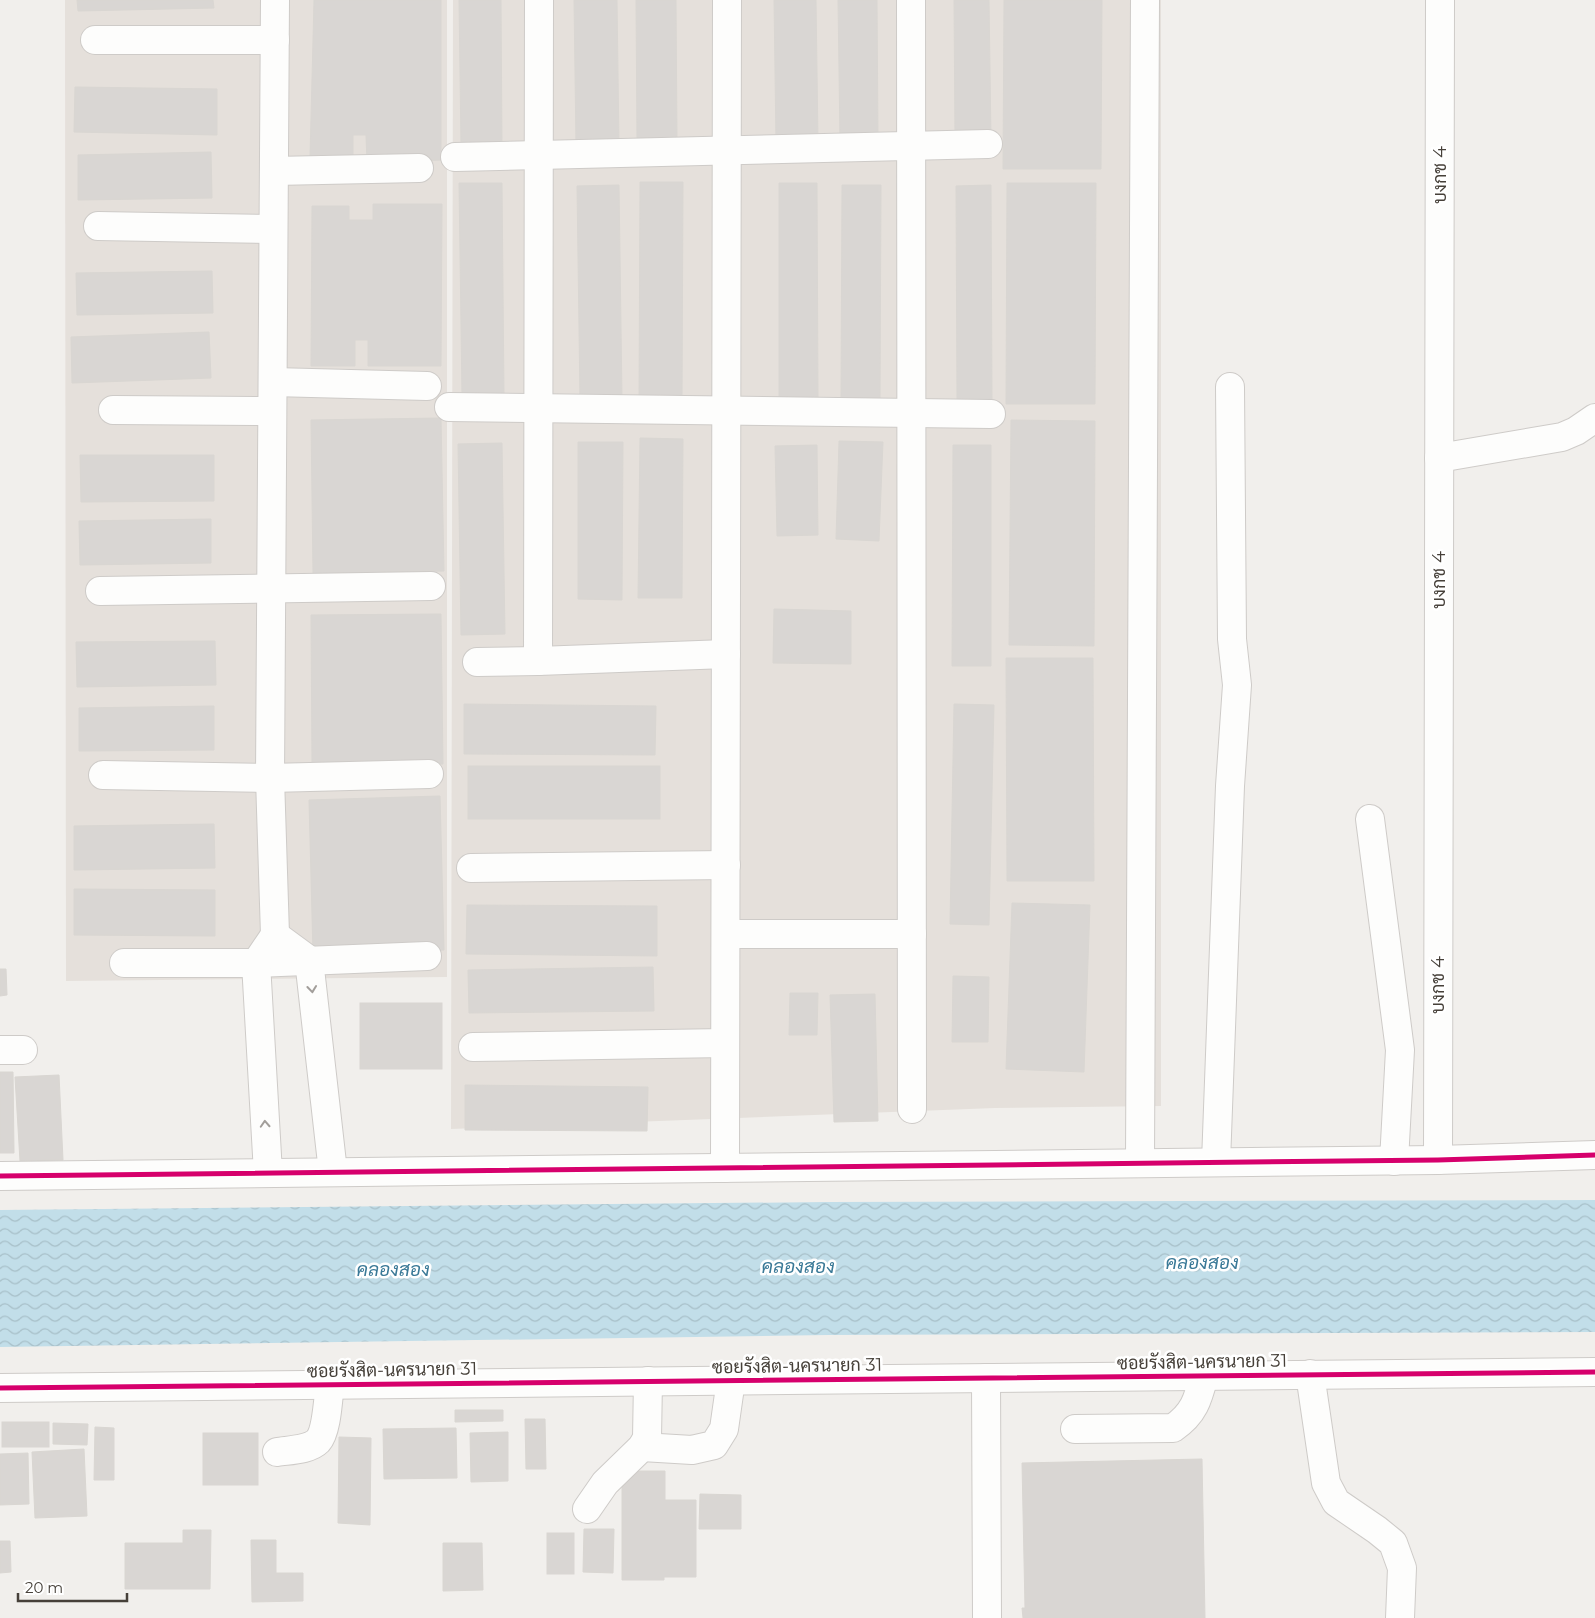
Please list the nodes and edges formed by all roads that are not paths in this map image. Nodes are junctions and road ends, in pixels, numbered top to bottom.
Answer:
1 (275, 0) edge
2 (539, 0) edge
3 (727, 0) edge
4 (911, 0) edge
5 (1145, 0) edge
6 (1440, 0) edge
7 (95, 40) dead end
8 (275, 40) junction
9 (988, 144) dead end
10 (911, 146) junction
11 (727, 150) junction
12 (539, 154) junction
13 (455, 157) dead end
14 (419, 168) dead end
15 (274, 171) junction
16 (98, 226) dead end
17 (273, 229) junction
18 (273, 382) junction
19 (427, 386) dead end
20 (1230, 387) dead end
21 (449, 407) dead end
22 (539, 408) junction
23 (113, 410) dead end
24 (726, 410) junction
25 (272, 412) junction
26 (911, 413) junction
27 (991, 414) dead end
28 (1595, 418) edge
29 (1439, 458) junction
30 (431, 586) dead end
31 (272, 589) junction
32 (100, 591) dead end
33 (726, 654) junction
34 (538, 661) junction
35 (477, 662) dead end
36 (429, 774) dead end
37 (104, 775) dead end
38 (270, 778) junction
39 (1370, 818) dead end
40 (726, 865) junction
41 (471, 868) dead end
42 (726, 934) junction
43 (912, 934) junction
44 (275, 935) junction
45 (427, 956) dead end
46 (309, 960) junction
47 (124, 963) dead end
48 (256, 963) junction
49 (725, 1043) junction
50 (473, 1048) dead end
51 (912, 1109) dead end
52 (1595, 1155) edge
53 (1438, 1160) junction
54 (1394, 1161) junction
55 (1216, 1162) junction
56 (1140, 1163) junction
57 (725, 1168) junction
58 (333, 1172) junction
59 (268, 1173) junction
60 (0, 1176) edge
61 (1595, 1372) edge
62 (1310, 1374) junction
63 (1204, 1376) junction
64 (986, 1378) junction
65 (731, 1380) junction
66 (648, 1381) junction
67 (330, 1384) junction
68 (0, 1388) edge
69 (1075, 1429) dead end
70 (642, 1448) junction
71 (277, 1452) dead end
72 (587, 1509) dead end
73 (987, 1618) edge
74 (1400, 1618) edge

1 - 8 street
2 - 12 street
3 - 11 street
4 - 10 street
5 - 56 street
6 - 29 street, บงกช 4
7 - 8 street
8 - 15 street
9 - 10 street
10 - 11 street
10 - 26 street
11 - 12 street
11 - 24 street
12 - 13 street
12 - 22 street
14 - 15 street
15 - 17 street
16 - 17 street
17 - 18 street
18 - 19 street
18 - 25 street
20 - 55 street
21 - 22 street
22 - 24 street
22 - 34 street
23 - 25 street
24 - 26 street
24 - 33 street
25 - 31 street
26 - 27 street
26 - 43 street
28 - 29 street
29 - 53 street, บงกช 4
30 - 31 street
31 - 32 street
31 - 38 street
33 - 34 street
33 - 40 street
34 - 35 street
36 - 38 street
37 - 38 street
38 - 44 street
39 - 54 street
40 - 41 street
40 - 42 street
42 - 43 street
42 - 49 street
43 - 51 street
44 - 46 street
44 - 48 street
45 - 46 street
46 - 48 street
46 -> 58 street
47 - 48 street
59 -> 48 street
49 - 50 street
49 - 57 street
52 - 53 street
53 - 54 street
54 - 55 street
55 - 56 street
56 - 57 street
57 - 58 street
58 - 59 street
59 - 60 street
61 - 62 street, ซอยรังสิต-นครนายก 31
62 - 63 street, ซอยรังสิต-นครนายก 31
62 - 74 street
63 - 64 street, ซอยรังสิต-นครนายก 31
63 - 69 street
64 - 65 street, ซอยรังสิต-นครนายก 31
64 - 73 street
65 - 66 street, ซอยรังสิต-นครนายก 31
65 - 70 street
66 - 67 street, ซอยรังสิต-นครนายก 31
66 - 70 street
67 - 68 street, ซอยรังสิต-นครนายก 31
67 - 71 street
70 - 72 street

